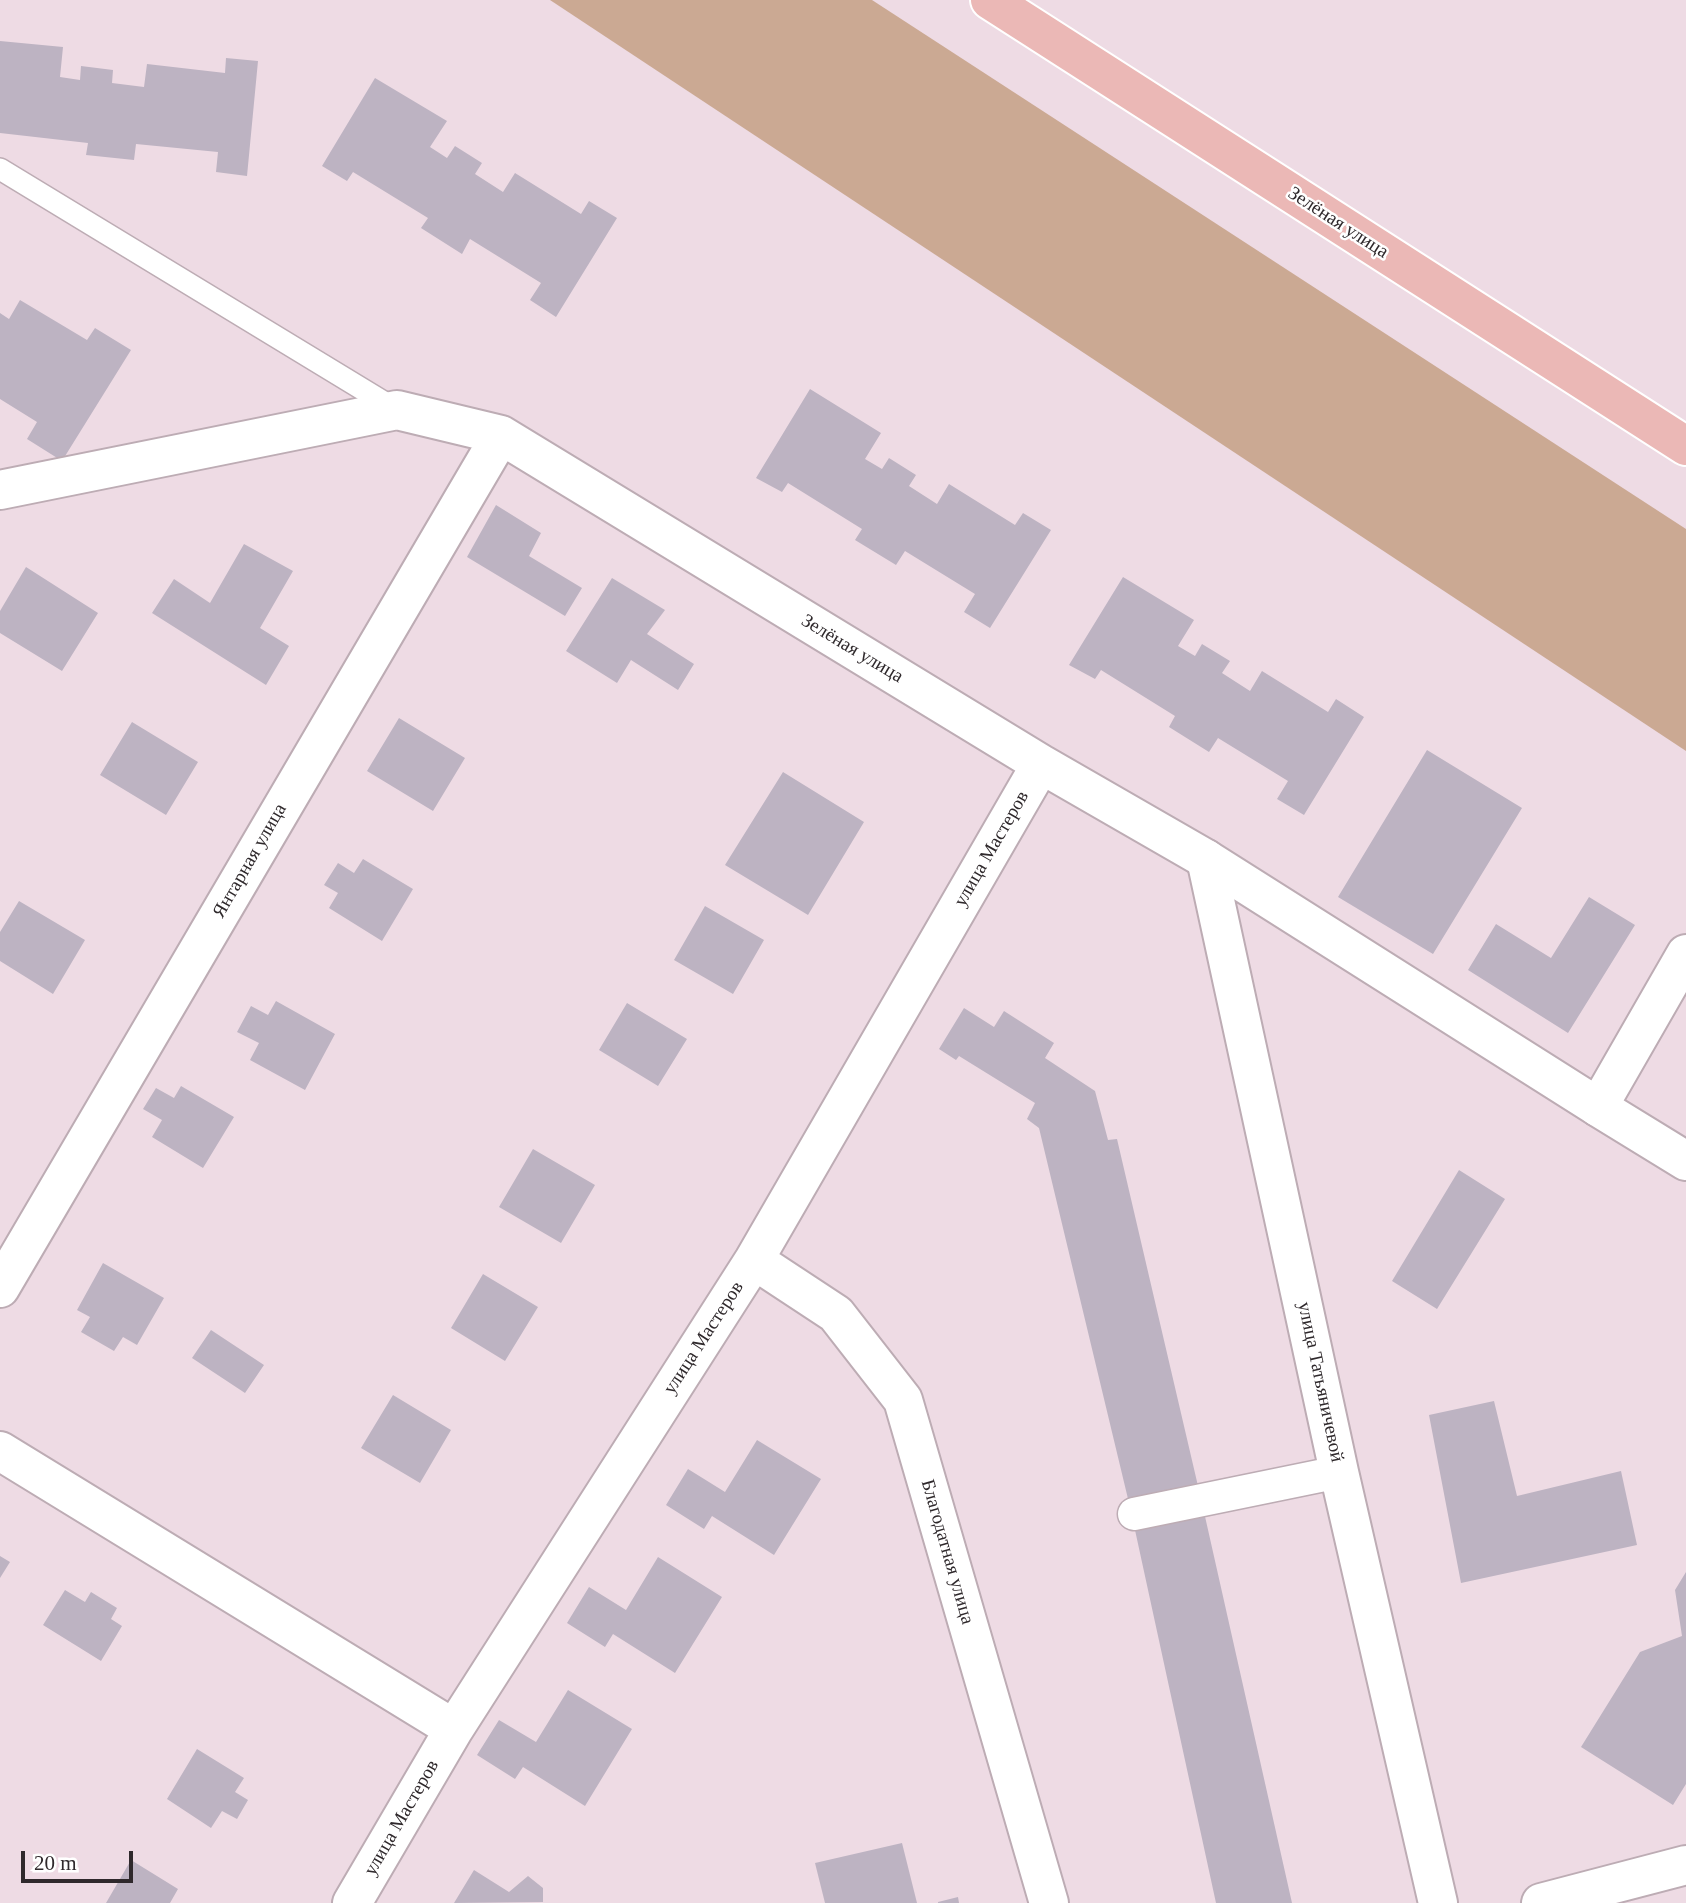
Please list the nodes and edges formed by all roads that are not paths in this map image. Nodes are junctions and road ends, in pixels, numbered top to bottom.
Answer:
1 (990, 0) edge
2 (0, 169) edge
3 (397, 410) junction
4 (501, 435) junction
5 (1686, 446) edge
6 (0, 490) edge
7 (1041, 764) junction
8 (1206, 859) junction
9 (1686, 954) edge
10 (1598, 1107) junction
11 (1686, 1161) edge
12 (754, 1260) junction
13 (0, 1288) edge
14 (0, 1451) edge
15 (1339, 1472) junction
16 (1134, 1514) dead end
17 (454, 1729) junction
18 (1686, 1865) edge
19 (352, 1903) edge
20 (1049, 1903) edge
21 (1438, 1903) edge
22 (1541, 1903) edge

1 - 5 main road, Зелёная улица
2 - 3 lane
3 - 4 street, Зелёная улица
3 - 6 street
4 - 7 street, Зелёная улица
4 - 13 street, Янтарная улица
7 - 8 street, Зелёная улица
7 - 12 street, улица Мастеров
8 - 10 street, Зелёная улица
8 - 15 street, улица Татьяничевой
9 - 10 street
10 - 11 street, Зелёная улица
12 - 17 street, улица Мастеров
12 - 20 street, Благодатная улица
14 - 17 street
15 - 16 street
15 - 21 street, улица Татьяничевой
17 - 19 street, улица Мастеров
18 - 22 street

